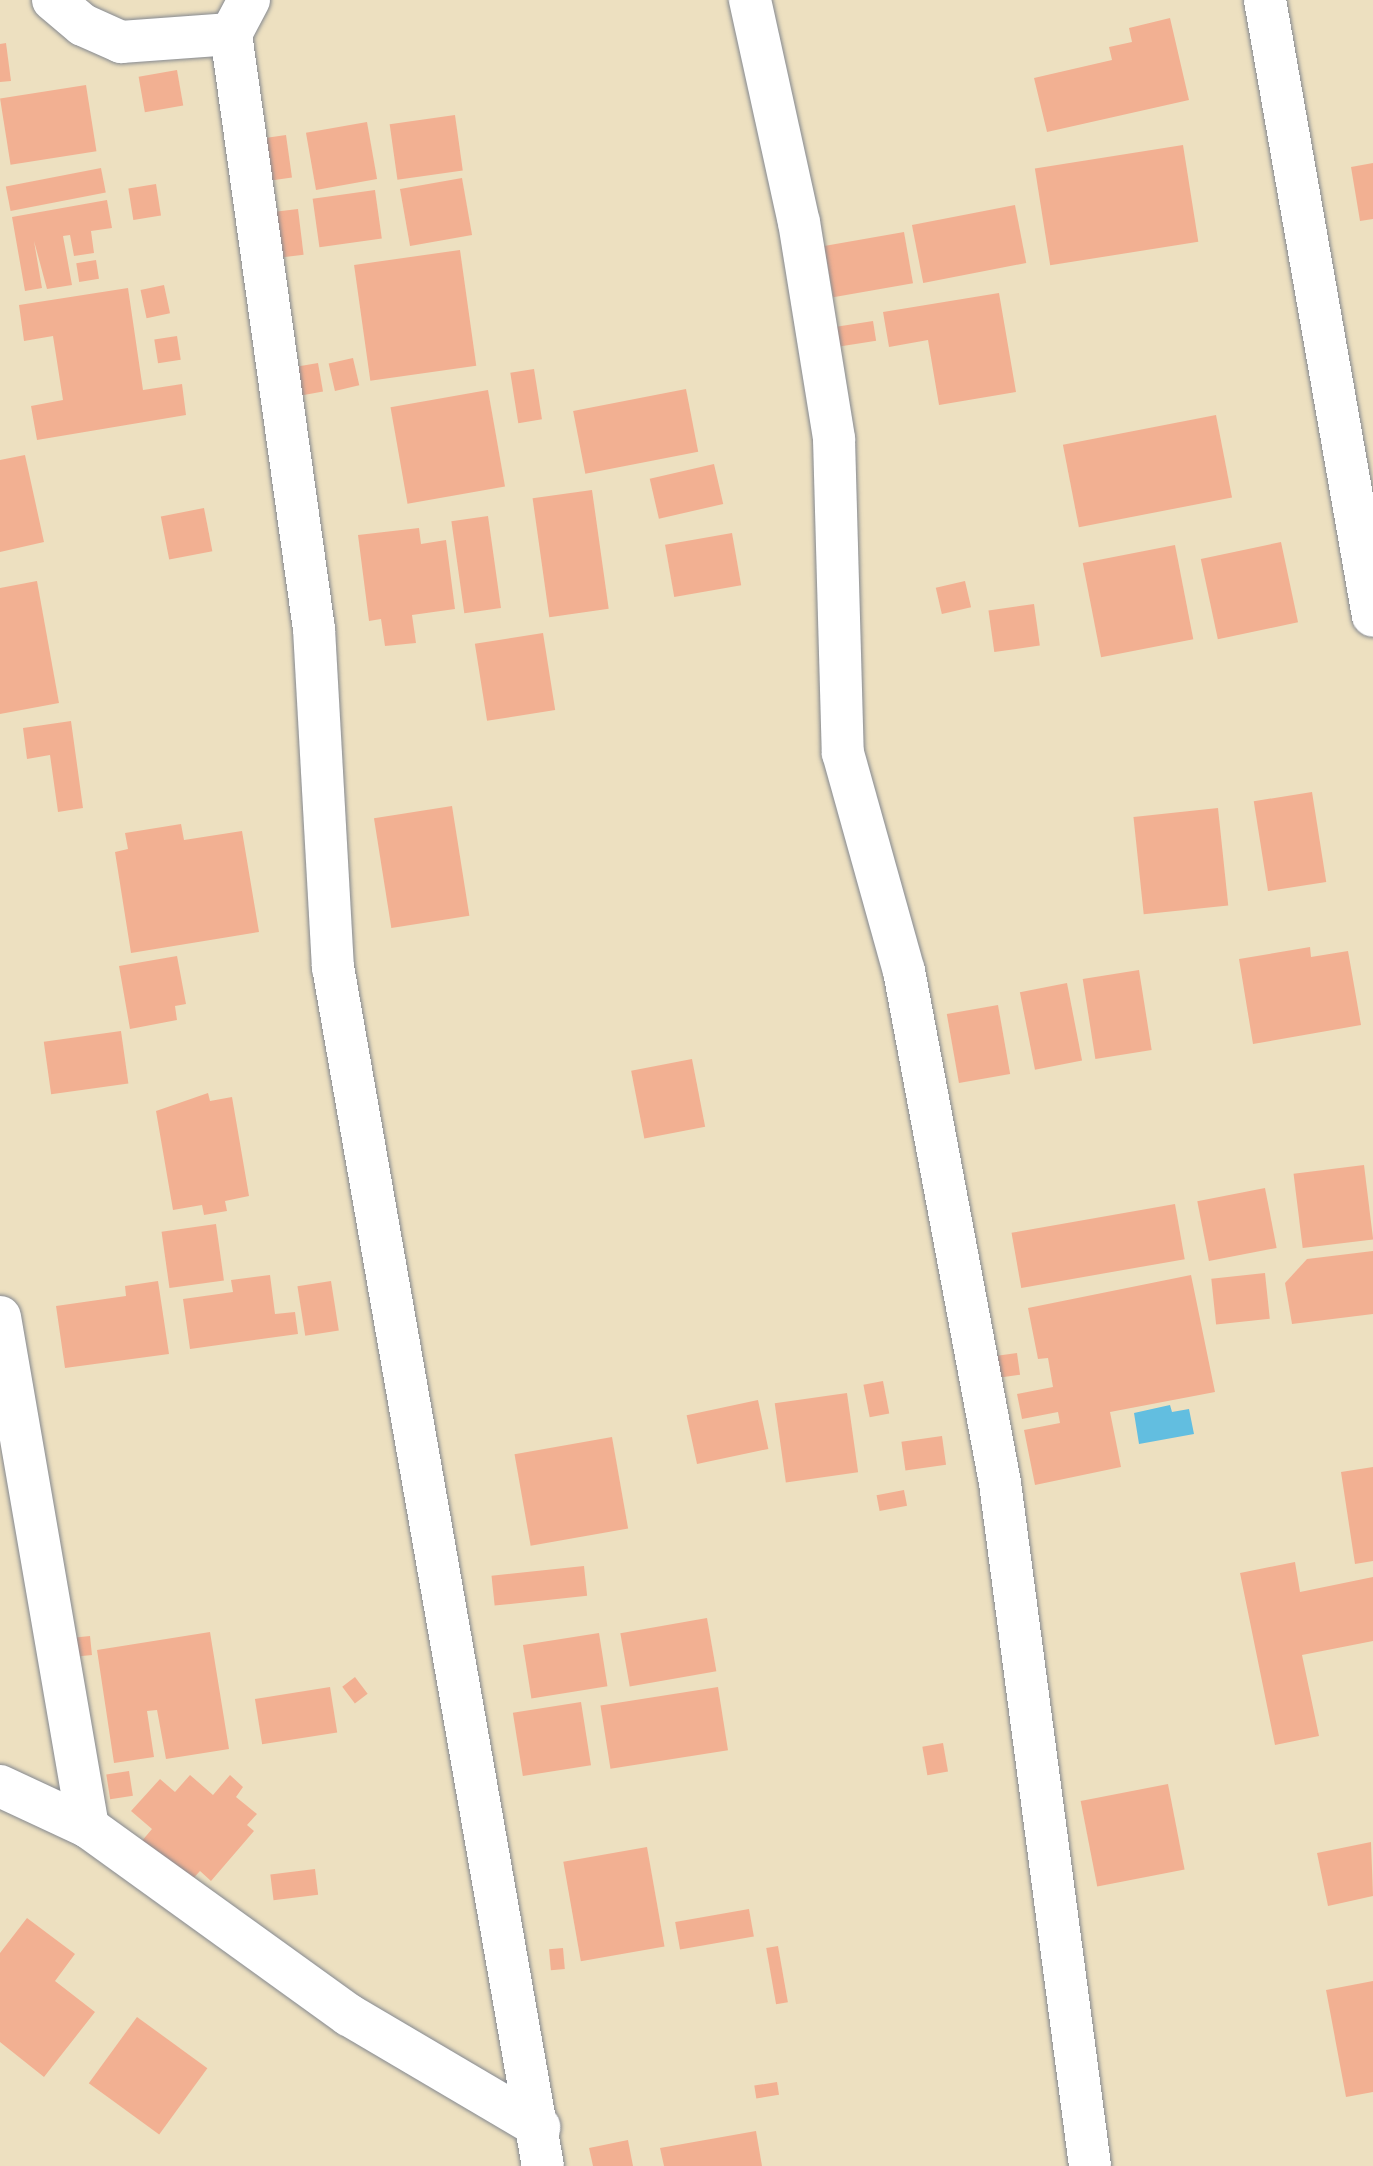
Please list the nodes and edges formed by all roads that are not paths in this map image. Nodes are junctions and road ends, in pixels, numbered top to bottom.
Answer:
1 (53, 0) edge
2 (750, 0) edge
3 (1265, 0) edge
4 (240, 17) edge
5 (1373, 616) edge
6 (0, 1318) edge
7 (0, 1786) edge
8 (88, 1827) junction
9 (541, 2147) edge
10 (1090, 2166) edge

1 - 4 street
2 - 10 street
3 - 5 street
4 - 9 street
6 - 8 street
7 - 8 street
8 - 9 street

